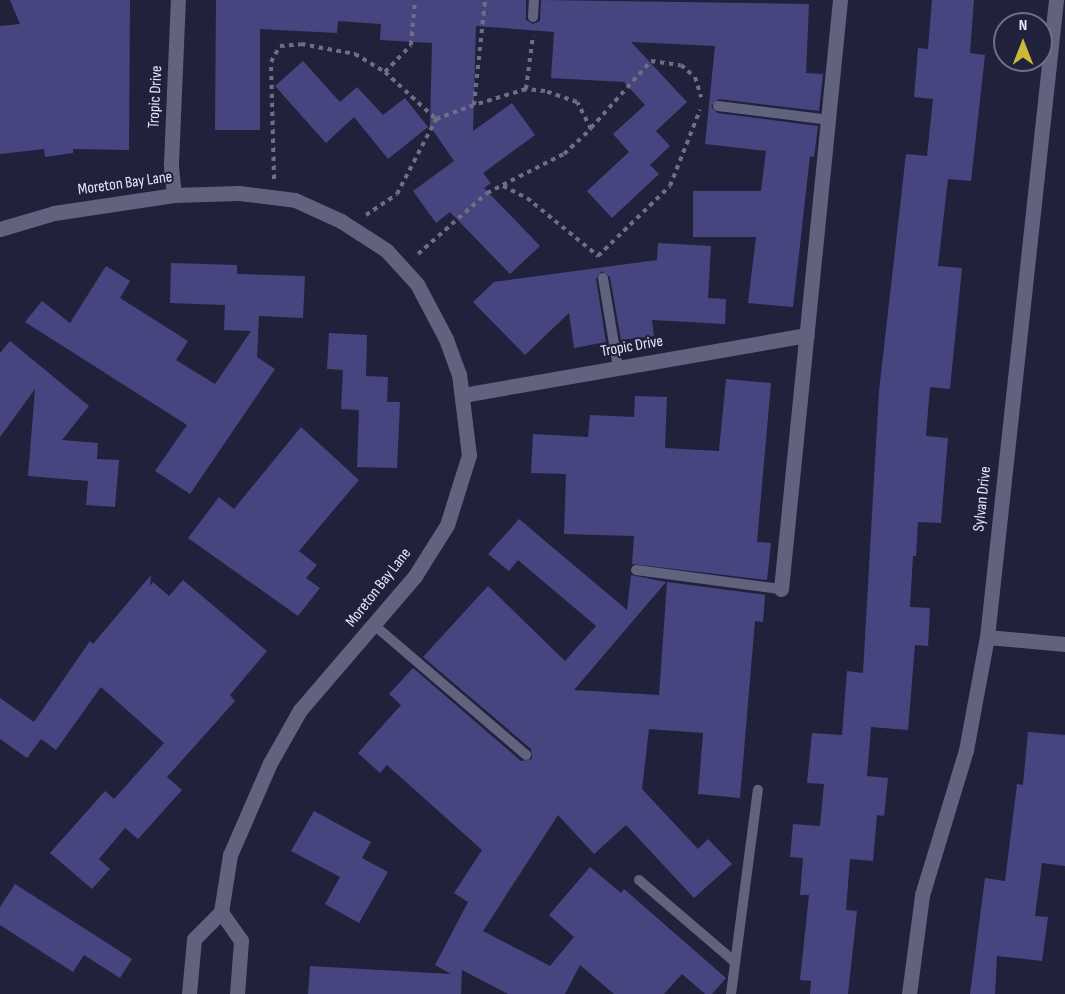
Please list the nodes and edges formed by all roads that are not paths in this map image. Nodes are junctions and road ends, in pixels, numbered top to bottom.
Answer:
1 (178, 0) edge
2 (534, 0) edge
3 (840, 0) edge
4 (1056, 0) edge
5 (533, 17) road end
6 (718, 106) dead end
7 (830, 120) junction
8 (174, 195) junction
9 (0, 229) edge
10 (603, 278) road end
11 (807, 335) junction
12 (618, 368) junction
13 (463, 395) junction
14 (636, 570) dead end
15 (781, 589) joint
16 (374, 625) junction
17 (987, 638) junction
18 (1065, 644) edge
19 (526, 755) dead end
20 (758, 790) dead end
21 (639, 880) dead end
22 (221, 912) junction
23 (735, 962) junction
24 (189, 994) edge
25 (237, 994) edge
26 (731, 994) edge
27 (909, 994) edge

1 - 8 street, Tropic Drive
2 - 5 lane
3 - 7 street
4 - 17 street, Sylvan Drive
6 - 7 lane
7 - 11 street
8 - 9 street, Moreton Bay Lane
8 - 13 street, Moreton Bay Lane
10 - 12 lane
11 - 12 street, Tropic Drive
11 - 15 street
12 - 13 street, Tropic Drive
13 - 16 street, Moreton Bay Lane
14 - 15 lane
16 - 19 lane
16 - 22 street, Moreton Bay Lane
17 - 18 street
17 - 27 street, Sylvan Drive
20 - 23 lane
21 - 23 lane
22 - 24 street
22 - 25 street
23 - 26 lane

